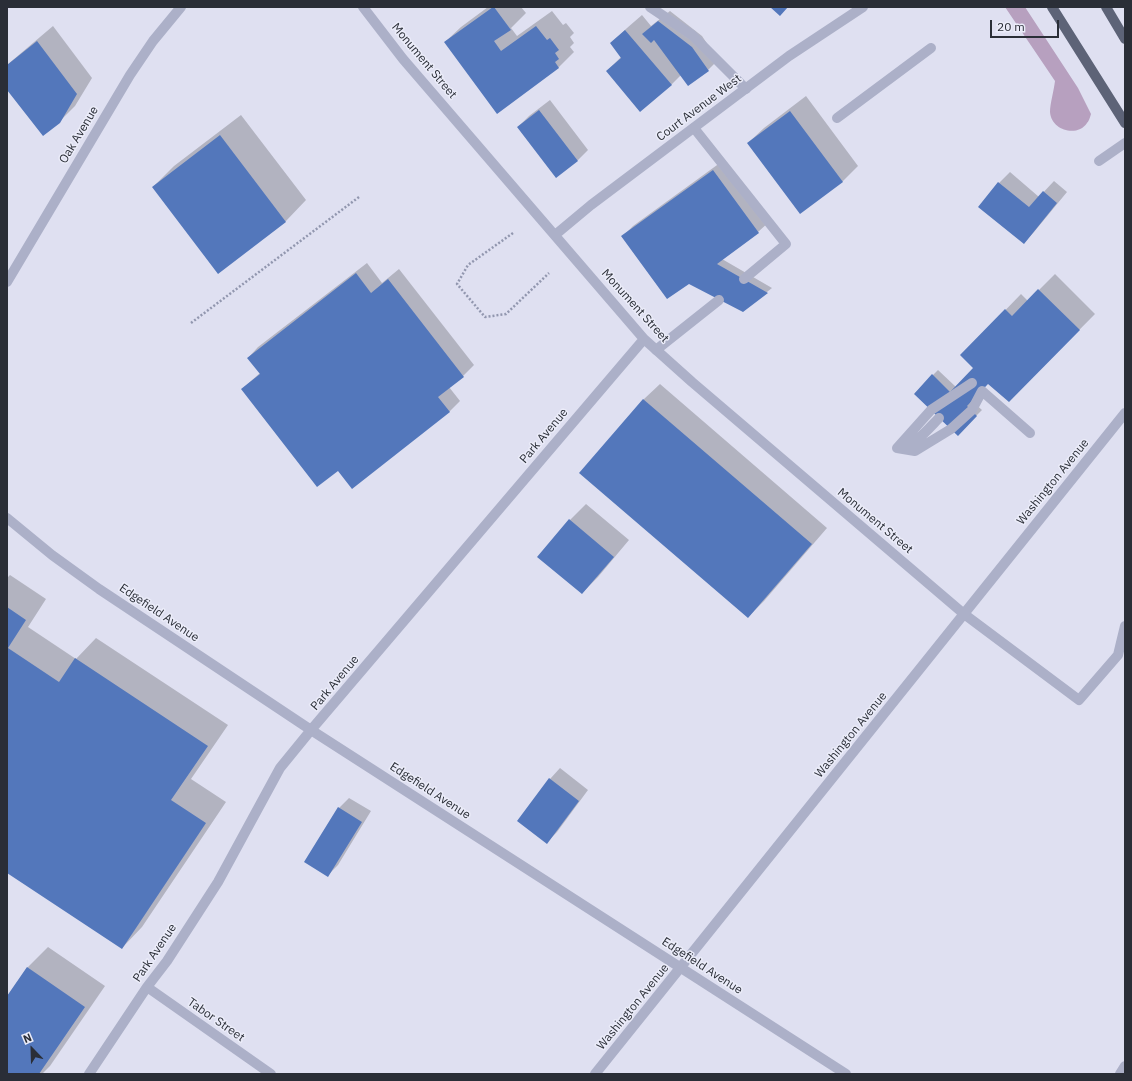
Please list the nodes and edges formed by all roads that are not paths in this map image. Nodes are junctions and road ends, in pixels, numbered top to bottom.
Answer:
1 (181, 7) edge
2 (363, 7) edge
3 (650, 7) edge
4 (863, 7) edge
5 (1052, 7) edge
6 (1106, 7) edge
7 (1125, 39) edge
8 (931, 48) dead end
9 (746, 89) junction
10 (837, 118) dead end
11 (1125, 123) edge
12 (694, 128) junction
13 (1125, 144) edge
14 (1099, 161) dead end
15 (555, 235) junction
16 (744, 279) dead end
17 (7, 282) edge
18 (719, 300) dead end
19 (644, 339) junction
20 (656, 350) junction
21 (972, 383) dead end
22 (1125, 413) edge
23 (940, 418) dead end
24 (1030, 433) dead end
25 (898, 448) junction
26 (7, 518) edge
27 (964, 614) junction
28 (1125, 626) edge
29 (311, 730) junction
30 (681, 968) junction
31 (147, 987) junction
32 (1125, 1066) edge
33 (89, 1074) edge
34 (271, 1074) edge
35 (596, 1074) edge
36 (846, 1074) edge
37 (1120, 1074) edge

1 - 17 street, Oak Avenue
2 - 15 street, Monument Street
3 - 9 street
4 - 9 street, Court Avenue West
5 - 11 main road
6 - 7 main road
8 - 10 street
9 - 12 street, Court Avenue West
12 - 15 street, Court Avenue West
12 - 16 street
13 - 14 street
15 - 19 street, Monument Street
18 - 20 street
19 - 20 street, Monument Street
19 - 29 street, Park Avenue
20 - 27 street, Monument Street
21 - 25 street
22 - 27 street, Washington Avenue
23 - 25 street
24 - 25 street
26 - 29 street, Edgefield Avenue
27 - 28 street, Monument Street
27 - 30 street, Washington Avenue
29 - 30 street, Edgefield Avenue
29 - 31 street, Park Avenue
30 - 35 street, Washington Avenue
30 - 36 street, Edgefield Avenue
31 - 33 street, Park Avenue
31 - 34 street, Tabor Street
32 - 37 street

